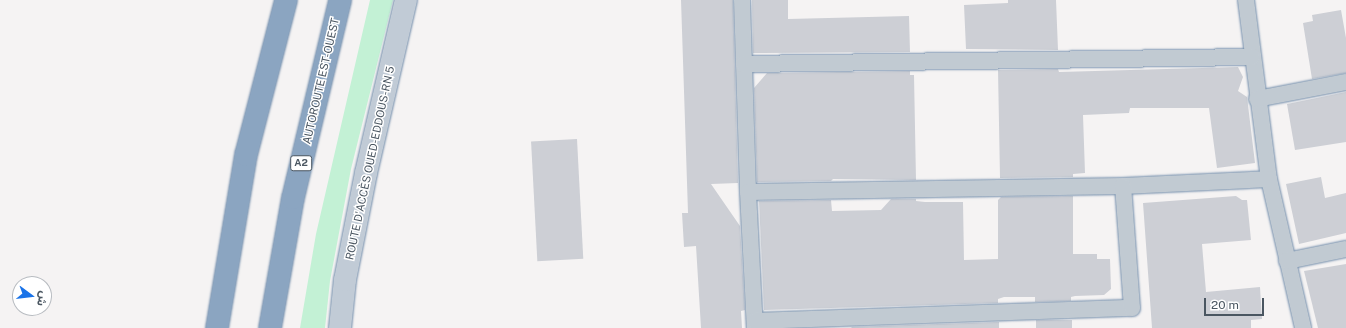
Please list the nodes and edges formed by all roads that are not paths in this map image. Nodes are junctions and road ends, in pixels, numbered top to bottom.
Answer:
1 (286, 0) edge
2 (340, 0) edge
3 (406, 0) edge
4 (742, 0) edge
5 (1246, 0) edge
6 (1252, 57) junction
7 (744, 64) junction
8 (1346, 82) edge
9 (1257, 99) junction
10 (1269, 179) junction
11 (1123, 186) junction
12 (748, 192) junction
13 (1346, 249) edge
14 (1287, 261) junction
15 (755, 325) edge
16 (217, 328) edge
17 (270, 328) edge
18 (340, 328) edge
19 (1303, 328) edge

1 - 16 highway
2 - 17 highway, AUTOROUTE EST-OUEST / A2
3 - 18 main road, ROUTE D'ACCÈS OUED-EDDOUS-RN 5
4 - 7 street
5 - 6 street
6 - 7 street
6 - 9 street
7 - 12 street
8 - 9 street
9 - 10 street
10 - 11 street
10 - 14 street
11 - 12 street
11 - 15 street
12 - 15 street
13 - 14 street
14 - 19 street

